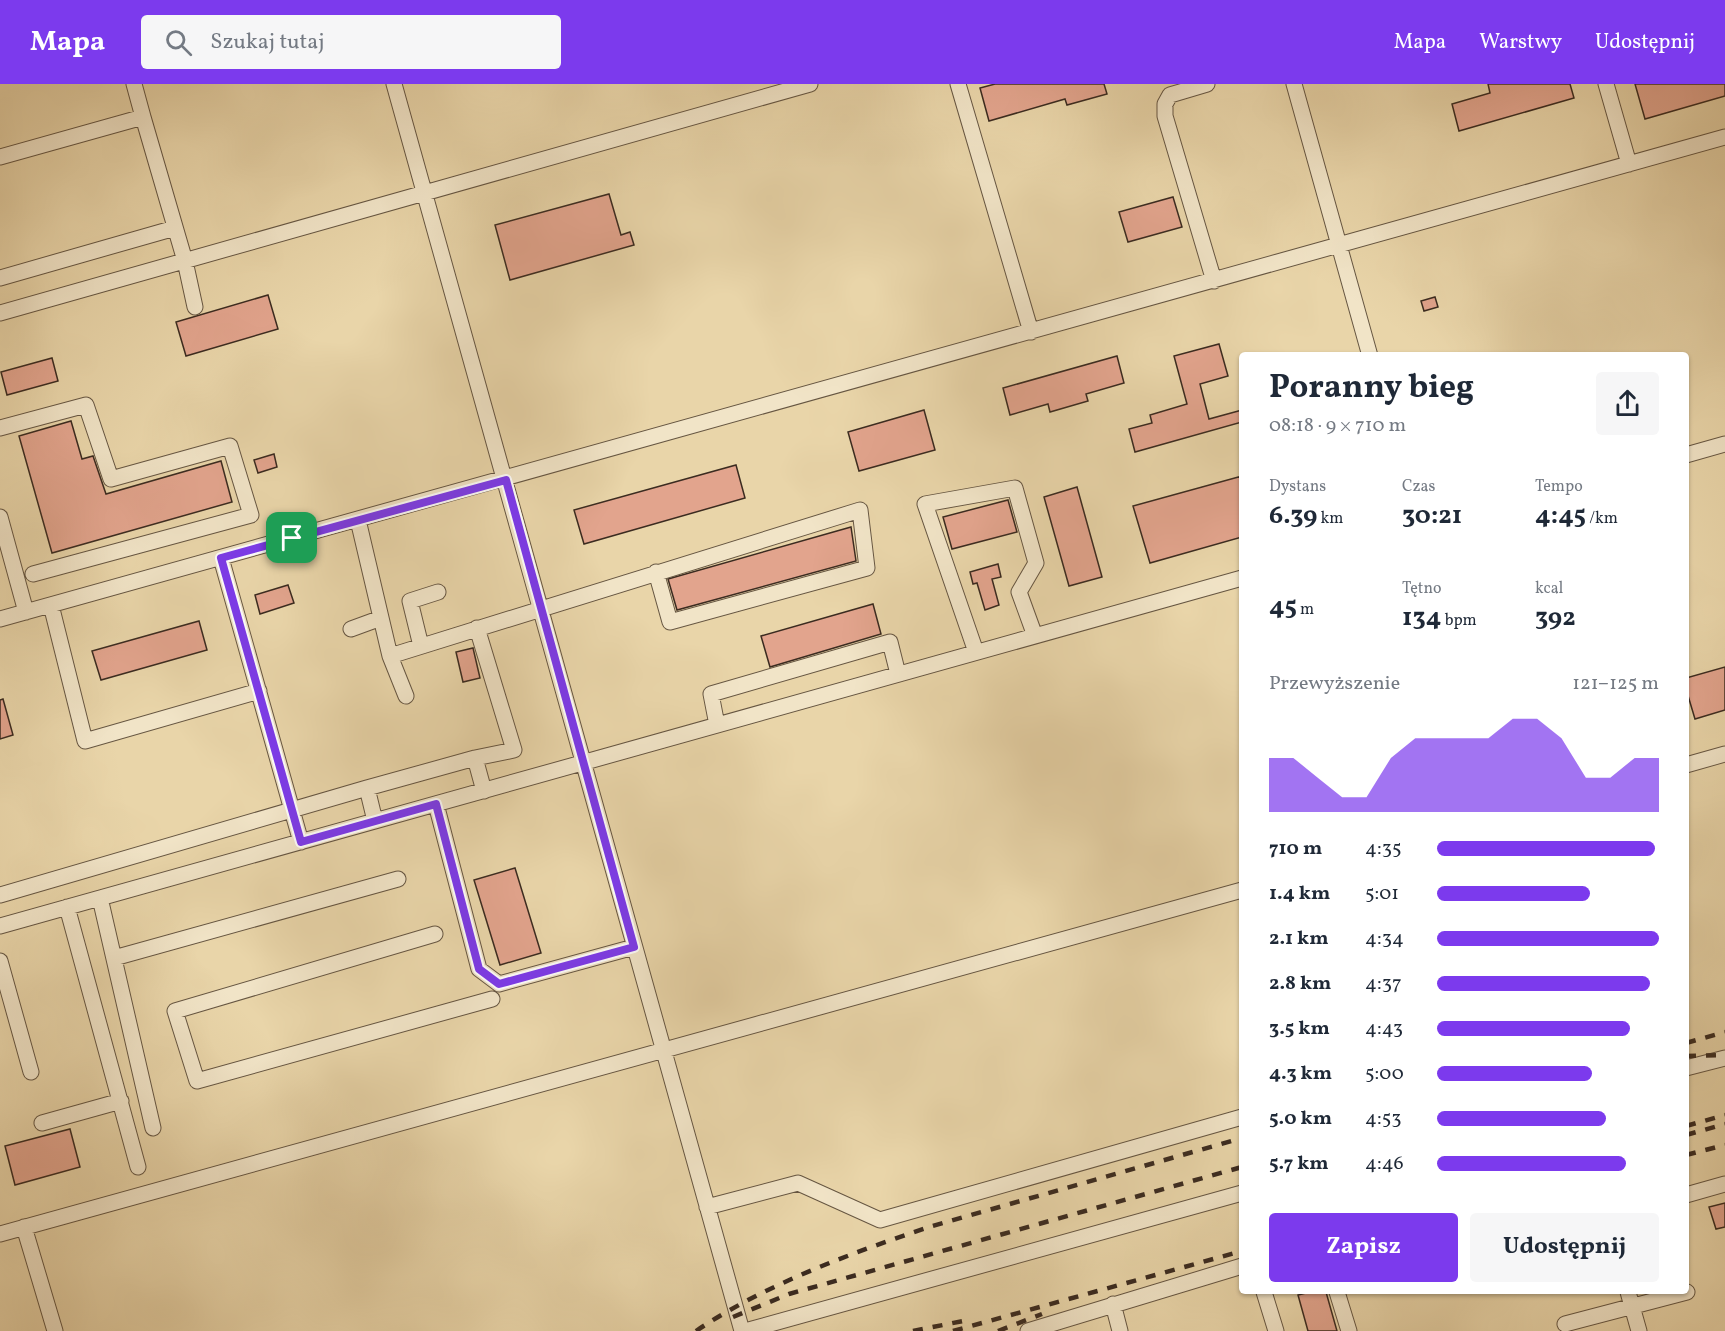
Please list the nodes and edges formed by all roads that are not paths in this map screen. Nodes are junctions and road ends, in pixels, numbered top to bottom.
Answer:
1 (134, 84) edge
2 (394, 84) edge
3 (810, 84) edge
4 (958, 84) edge
5 (1207, 84) edge
6 (1294, 84) edge
7 (1606, 84) edge
8 (143, 117) junction
9 (1725, 137) edge
10 (0, 157) edge
11 (1629, 164) junction
12 (426, 193) junction
13 (175, 228) junction
14 (1339, 246) junction
15 (185, 261) junction
16 (0, 278) edge
17 (1214, 281) junction
18 (195, 307) dead end
19 (0, 313) edge
20 (1031, 332) junction
21 (1369, 352) edge
22 (0, 428) edge
23 (1725, 444) edge
24 (1689, 454) edge
25 (506, 480) junction
26 (0, 517) edge
27 (358, 520) junction
28 (4, 544) edge
29 (221, 558) junction
30 (656, 572) junction
31 (33, 574) dead end
32 (1239, 579) edge
33 (438, 592) dead end
34 (51, 605) junction
35 (539, 608) junction
36 (26, 612) junction
37 (381, 618) junction
38 (0, 619) edge
39 (477, 628) junction
40 (351, 629) dead end
41 (1035, 636) junction
42 (421, 646) junction
43 (976, 652) junction
44 (390, 656) junction
45 (898, 674) junction
46 (259, 691) junction
47 (406, 696) dead end
48 (717, 725) junction
49 (1725, 754) edge
50 (475, 758) junction
51 (583, 763) junction
52 (1689, 764) edge
53 (367, 788) junction
54 (484, 791) junction
55 (436, 804) junction
56 (292, 810) junction
57 (375, 821) junction
58 (301, 842) junction
59 (398, 879) dead end
60 (1239, 891) edge
61 (0, 895) edge
62 (100, 898) junction
63 (67, 907) junction
64 (0, 926) edge
65 (435, 934) dead end
66 (634, 947) junction
67 (114, 958) junction
68 (0, 961) edge
69 (492, 999) dead end
70 (663, 1049) junction
71 (1725, 1058) edge
72 (1689, 1067) edge
73 (31, 1072) dead end
74 (121, 1101) junction
75 (1239, 1118) edge
76 (42, 1123) dead end
77 (153, 1128) dead end
78 (138, 1167) dead end
79 (1725, 1184) edge
80 (1239, 1194) edge
81 (1689, 1194) edge
82 (707, 1207) junction
83 (24, 1227) junction
84 (0, 1234) edge
85 (1239, 1267) edge
86 (1265, 1294) edge
87 (1338, 1294) edge
88 (1670, 1294) edge
89 (1630, 1299) edge
90 (1113, 1304) junction
91 (1565, 1324) dead end
92 (55, 1331) edge
93 (743, 1331) edge
94 (1028, 1331) edge
95 (1120, 1331) edge
96 (1276, 1331) edge
97 (1349, 1331) edge
98 (1639, 1331) edge

1 - 8 lane
2 - 12 lane
3 - 12 lane
4 - 20 lane
5 - 17 lane
6 - 14 lane
7 - 11 lane
8 - 10 lane
8 - 13 lane
9 - 11 lane
11 - 14 lane
12 - 15 lane
12 - 25 lane
13 - 15 lane
13 - 16 lane
14 - 17 lane
14 - 21 lane
15 - 18 lane
15 - 19 lane
17 - 20 lane
20 - 25 lane
22 - 31 lane
23 - 24 lane
25 - 27 lane
25 - 35 lane
26 - 28 lane
27 - 29 lane
27 - 37 lane
28 - 36 lane
29 - 34 lane
29 - 46 lane
30 - 30 lane
30 - 35 lane
32 - 41 lane
33 - 42 lane
34 - 36 lane
34 - 46 lane
35 - 39 lane
35 - 51 lane
36 - 38 lane
37 - 40 lane
37 - 44 lane
39 - 42 lane
39 - 50 lane
41 - 43 lane
41 - 43 lane
42 - 44 lane
43 - 45 lane
44 - 47 lane
45 - 48 lane
45 - 48 lane
46 - 56 lane
48 - 51 lane
49 - 52 lane
50 - 53 lane
50 - 54 lane
51 - 54 lane
51 - 66 lane
53 - 56 lane
53 - 57 lane
54 - 55 lane
55 - 57 lane
55 - 66 lane
56 - 58 lane
56 - 61 lane
57 - 58 lane
58 - 62 lane
59 - 67 lane
60 - 70 lane
62 - 63 lane
62 - 67 lane
63 - 64 lane
63 - 74 lane
65 - 69 lane
66 - 70 lane
67 - 77 lane
68 - 73 lane
70 - 82 lane
70 - 83 lane
71 - 72 lane
74 - 76 lane
74 - 78 lane
75 - 82 lane
79 - 81 lane
80 - 93 lane
82 - 93 lane
83 - 84 lane
83 - 92 lane
85 - 90 lane
86 - 96 lane
87 - 97 lane
88 - 89 lane
89 - 91 lane
89 - 98 lane
90 - 94 lane
90 - 95 lane

